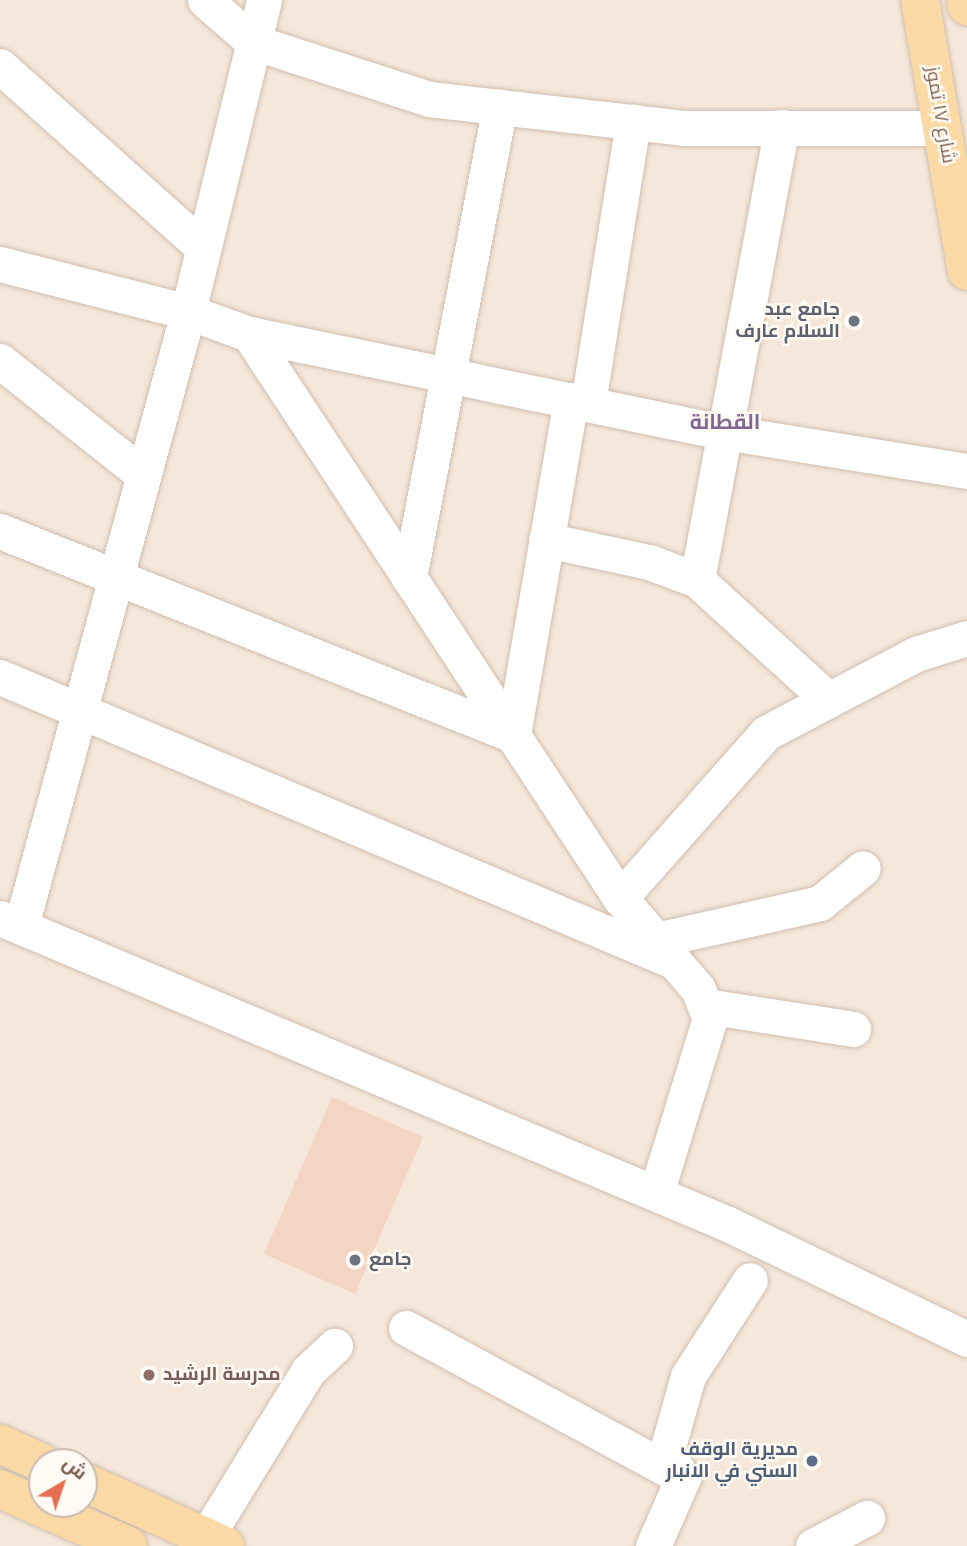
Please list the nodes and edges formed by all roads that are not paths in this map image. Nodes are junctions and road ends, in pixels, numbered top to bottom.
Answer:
1 (205, 0) edge
2 (264, 0) edge
3 (920, 0) edge
4 (966, 0) edge
5 (967, 6) edge
6 (253, 42) junction
7 (0, 66) edge
8 (499, 107) junction
9 (633, 122) junction
10 (782, 127) junction
11 (942, 128) junction
12 (200, 245) junction
13 (0, 264) edge
14 (967, 271) edge
15 (188, 312) junction
16 (249, 334) junction
17 (0, 361) edge
18 (449, 374) junction
19 (580, 401) junction
20 (724, 432) junction
21 (967, 471) edge
22 (142, 474) junction
23 (0, 531) edge
24 (546, 540) junction
25 (114, 576) junction
26 (409, 578) junction
27 (697, 580) junction
28 (967, 638) edge
29 (0, 677) edge
30 (829, 700) junction
31 (78, 710) junction
32 (513, 735) junction
33 (863, 868) dead end
34 (620, 898) junction
35 (10, 922) edge
36 (665, 951) junction
37 (705, 1006) junction
38 (853, 1029) dead end
39 (656, 1193) junction
40 (750, 1280) dead end
41 (406, 1328) dead end
42 (967, 1339) edge
43 (335, 1346) dead end
44 (0, 1444) edge
45 (28, 1457) edge
46 (683, 1478) junction
47 (98, 1488) edge
48 (0, 1489) edge
49 (867, 1518) dead end
50 (215, 1542) edge
51 (128, 1546) edge
52 (653, 1546) edge
53 (813, 1546) edge

1 - 6 street
2 - 6 street
3 - 11 main road, شارع ١٧ تموز
4 - 5 main road
6 - 8 street
6 - 12 street
7 - 12 street
8 - 9 street
8 - 18 street
9 - 10 street
9 - 19 street
10 - 11 street
10 - 20 street
11 - 14 main road, شارع ١٧ تموز
12 - 15 street
13 - 15 street
15 - 16 street
15 - 22 street
16 - 18 street
16 - 26 street
17 - 22 street
18 - 19 street
18 - 26 street
19 - 20 street
19 - 24 street
20 - 21 street
20 - 27 street
22 - 25 street
23 - 25 street
24 - 27 street
24 - 32 street
25 - 31 street
25 - 32 street
26 - 32 street
27 - 30 street
28 - 30 street
29 - 31 street
30 - 34 street
31 - 35 street
31 - 36 street
32 - 34 street
33 - 36 street
34 - 36 street
35 - 39 street
36 - 37 street
37 - 38 street
37 - 39 street
39 - 42 street
40 - 46 street
41 - 46 street
43 - 50 street
44 - 45 main road
46 - 52 street
47 - 50 main road
48 - 51 main road
49 - 53 street

